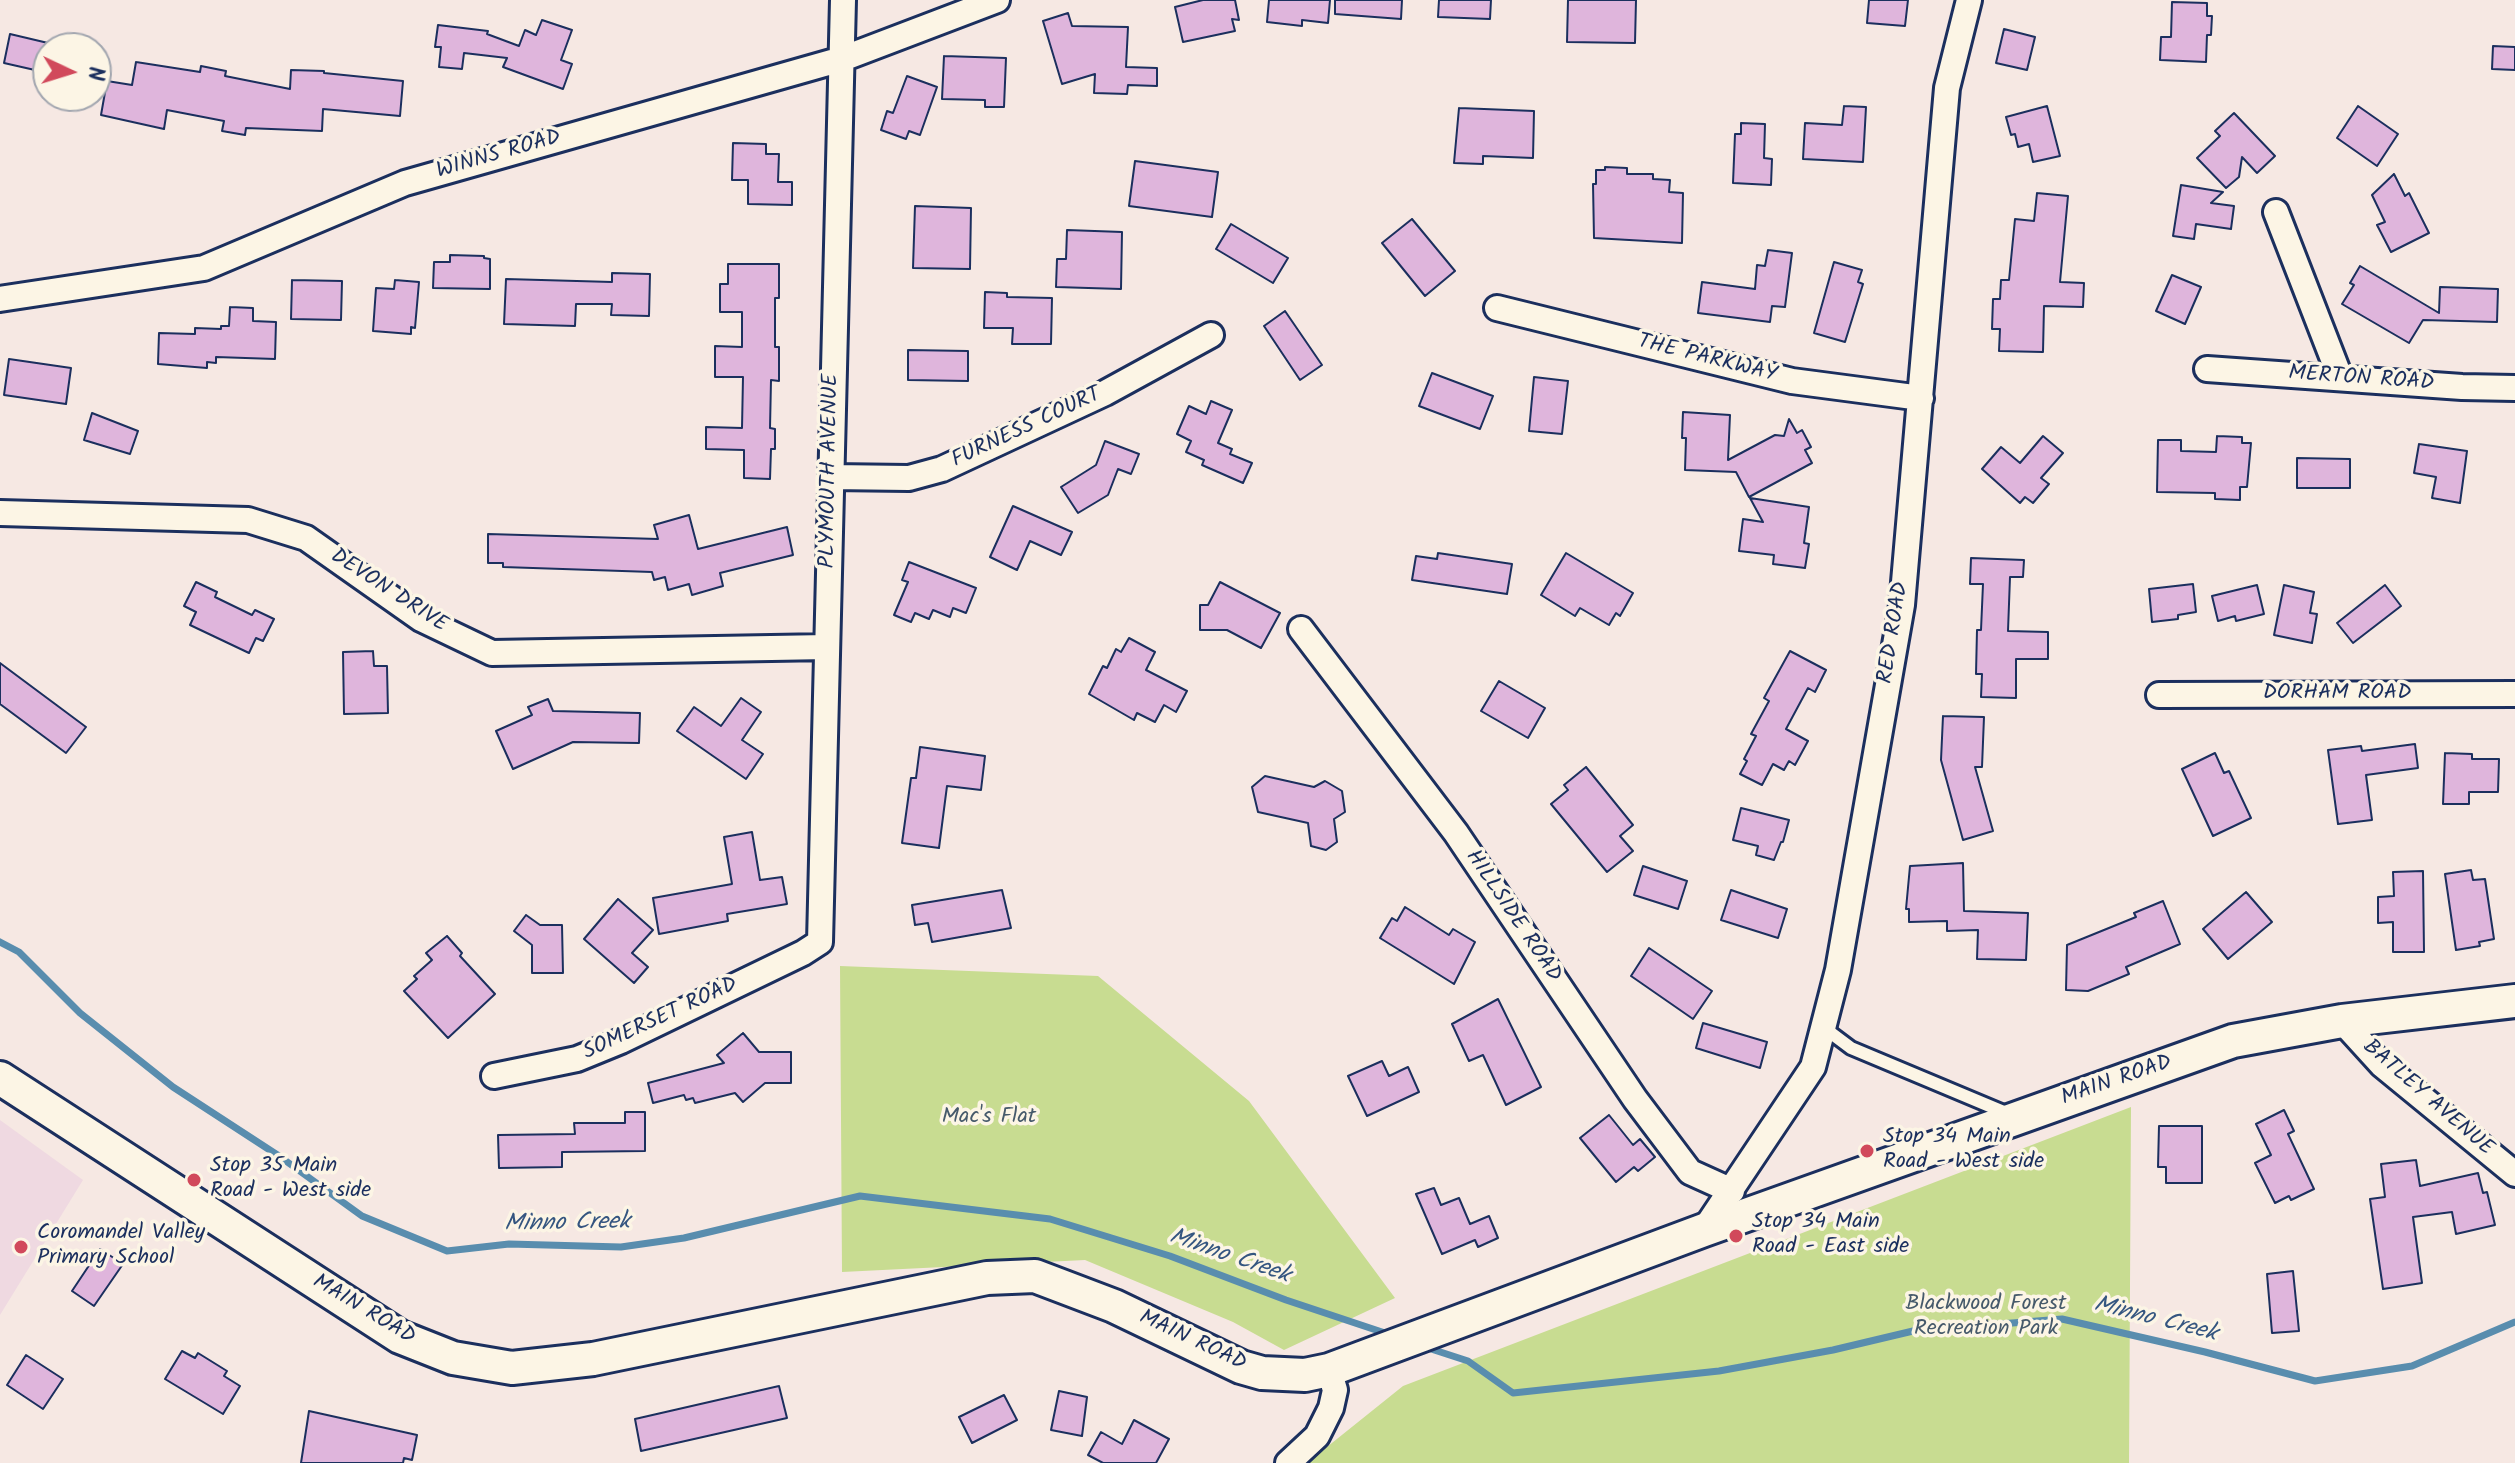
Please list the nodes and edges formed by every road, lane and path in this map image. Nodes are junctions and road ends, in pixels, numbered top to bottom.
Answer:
1 (843, 0) edge
2 (997, 0) edge
3 (1969, 0) edge
4 (842, 59) junction
5 (2276, 212) dead end
6 (0, 299) edge
7 (1497, 308) dead end
8 (1211, 335) dead end
9 (2207, 369) dead end
10 (2340, 377) junction
11 (2515, 388) edge
12 (1921, 398) junction
13 (831, 477) junction
14 (0, 513) edge
15 (1301, 629) dead end
16 (827, 647) junction
17 (2515, 694) edge
18 (2159, 695) dead end
19 (820, 942) joint
20 (2515, 1001) edge
21 (2342, 1021) junction
22 (1823, 1027) junction
23 (494, 1076) dead end
24 (0, 1078) edge
25 (2017, 1117) junction
26 (2515, 1174) edge
27 (1732, 1191) junction
28 (1704, 1230) junction
29 (1329, 1370) junction
30 (1288, 1463) edge

1 - 4 street, PLYMOUTH AVENUE
2 - 4 street, WINNS ROAD
3 - 12 street, RED ROAD
4 - 6 street, WINNS ROAD
4 - 13 street, PLYMOUTH AVENUE
5 - 10 street
7 - 12 street, THE PARKWAY
8 - 13 street, FURNESS COURT
9 - 10 street, MERTON ROAD
10 - 11 street, MERTON ROAD
12 - 22 street, RED ROAD
13 - 16 street, PLYMOUTH AVENUE
14 - 16 street, DEVON DRIVE
15 - 27 street, HILLSIDE ROAD
16 - 19 street, PLYMOUTH AVENUE
17 - 18 street, DORHAM ROAD
19 - 23 street, SOMERSET ROAD
20 - 21 main road, MAIN ROAD
21 - 25 main road, MAIN ROAD
21 - 26 street, BATLEY AVENUE
22 - 25 lane
22 - 27 street, RED ROAD
24 - 29 main road, MAIN ROAD
25 - 28 main road, MAIN ROAD
27 - 28 street, RED ROAD
28 - 29 main road, MAIN ROAD
29 - 30 street

